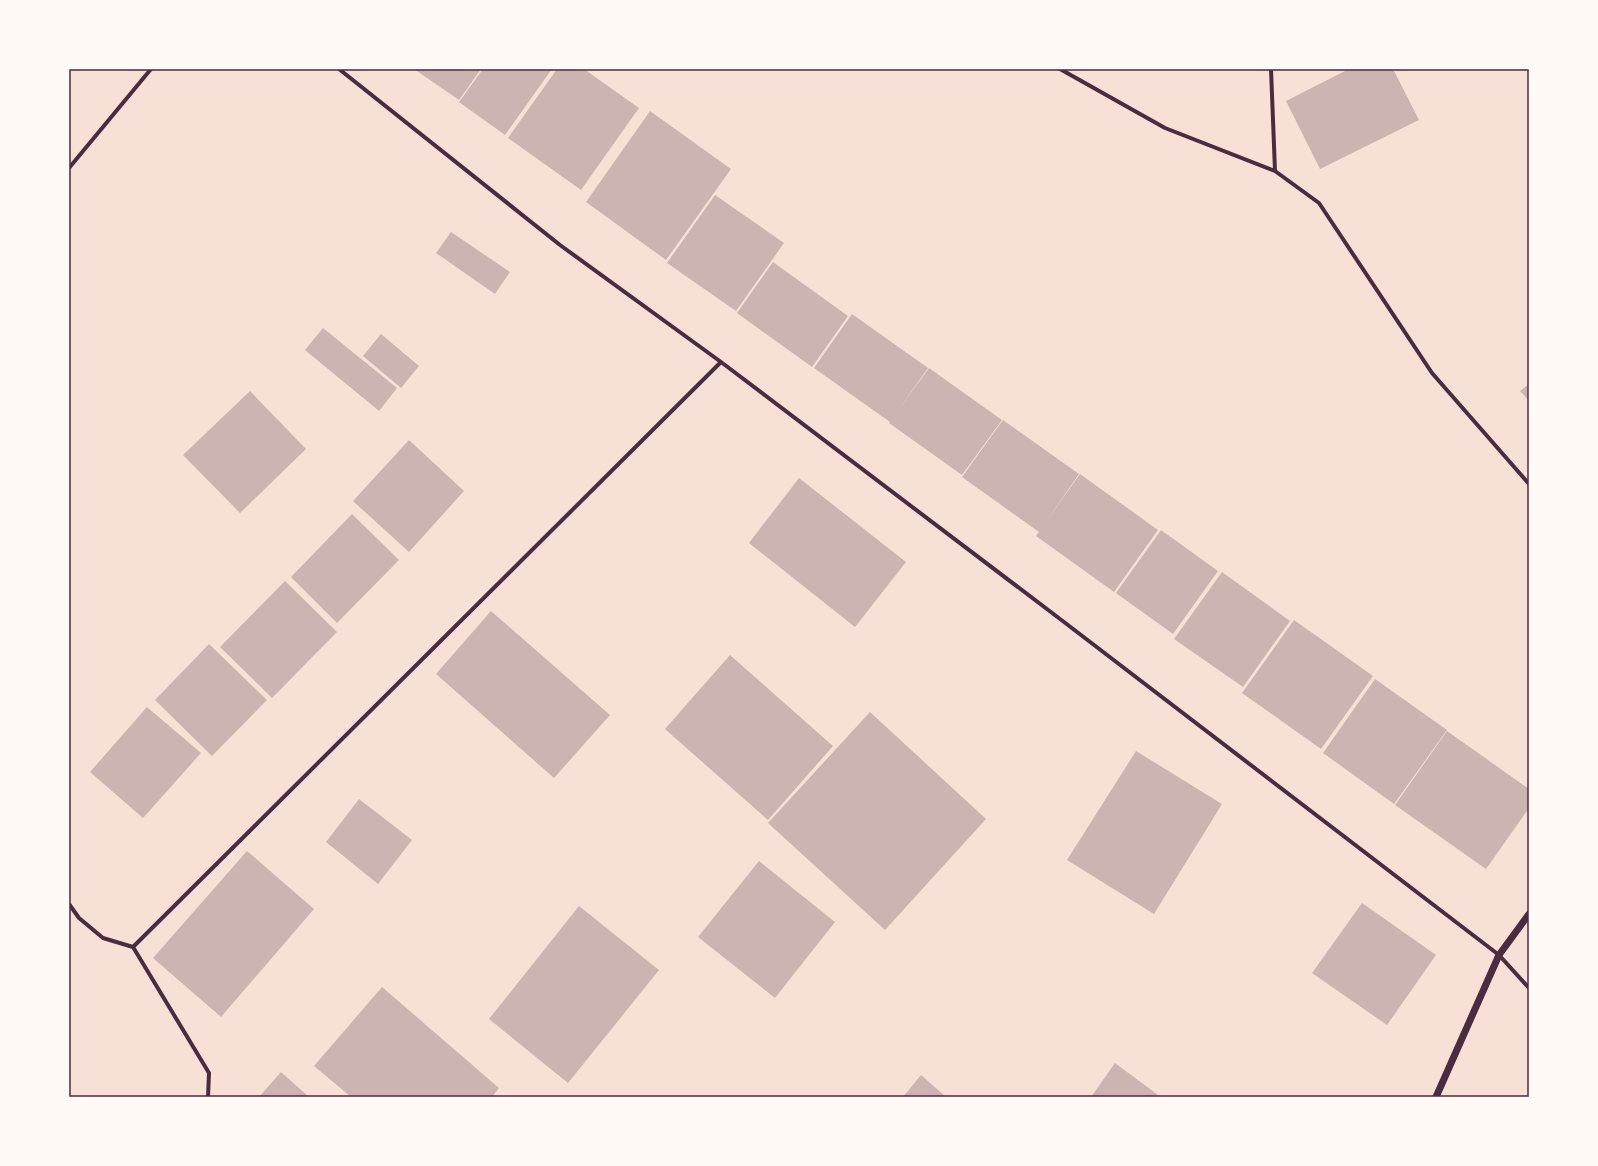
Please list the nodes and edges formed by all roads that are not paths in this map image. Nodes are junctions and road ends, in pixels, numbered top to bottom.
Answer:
1 (152, 69) edge
2 (339, 69) edge
3 (1060, 69) edge
4 (1270, 69) edge
5 (69, 168) edge
6 (1275, 172) junction
7 (721, 362) junction
8 (1529, 484) edge
9 (69, 904) edge
10 (1529, 914) edge
11 (133, 947) junction
12 (1499, 955) junction
13 (1529, 988) edge
14 (208, 1097) edge
15 (1436, 1097) edge

1 - 5 street
2 - 7 street
3 - 6 street
4 - 6 street
6 - 8 street
7 - 11 street
7 - 12 street
9 - 11 street
10 - 12 street
11 - 14 street
12 - 13 street
12 - 15 street

